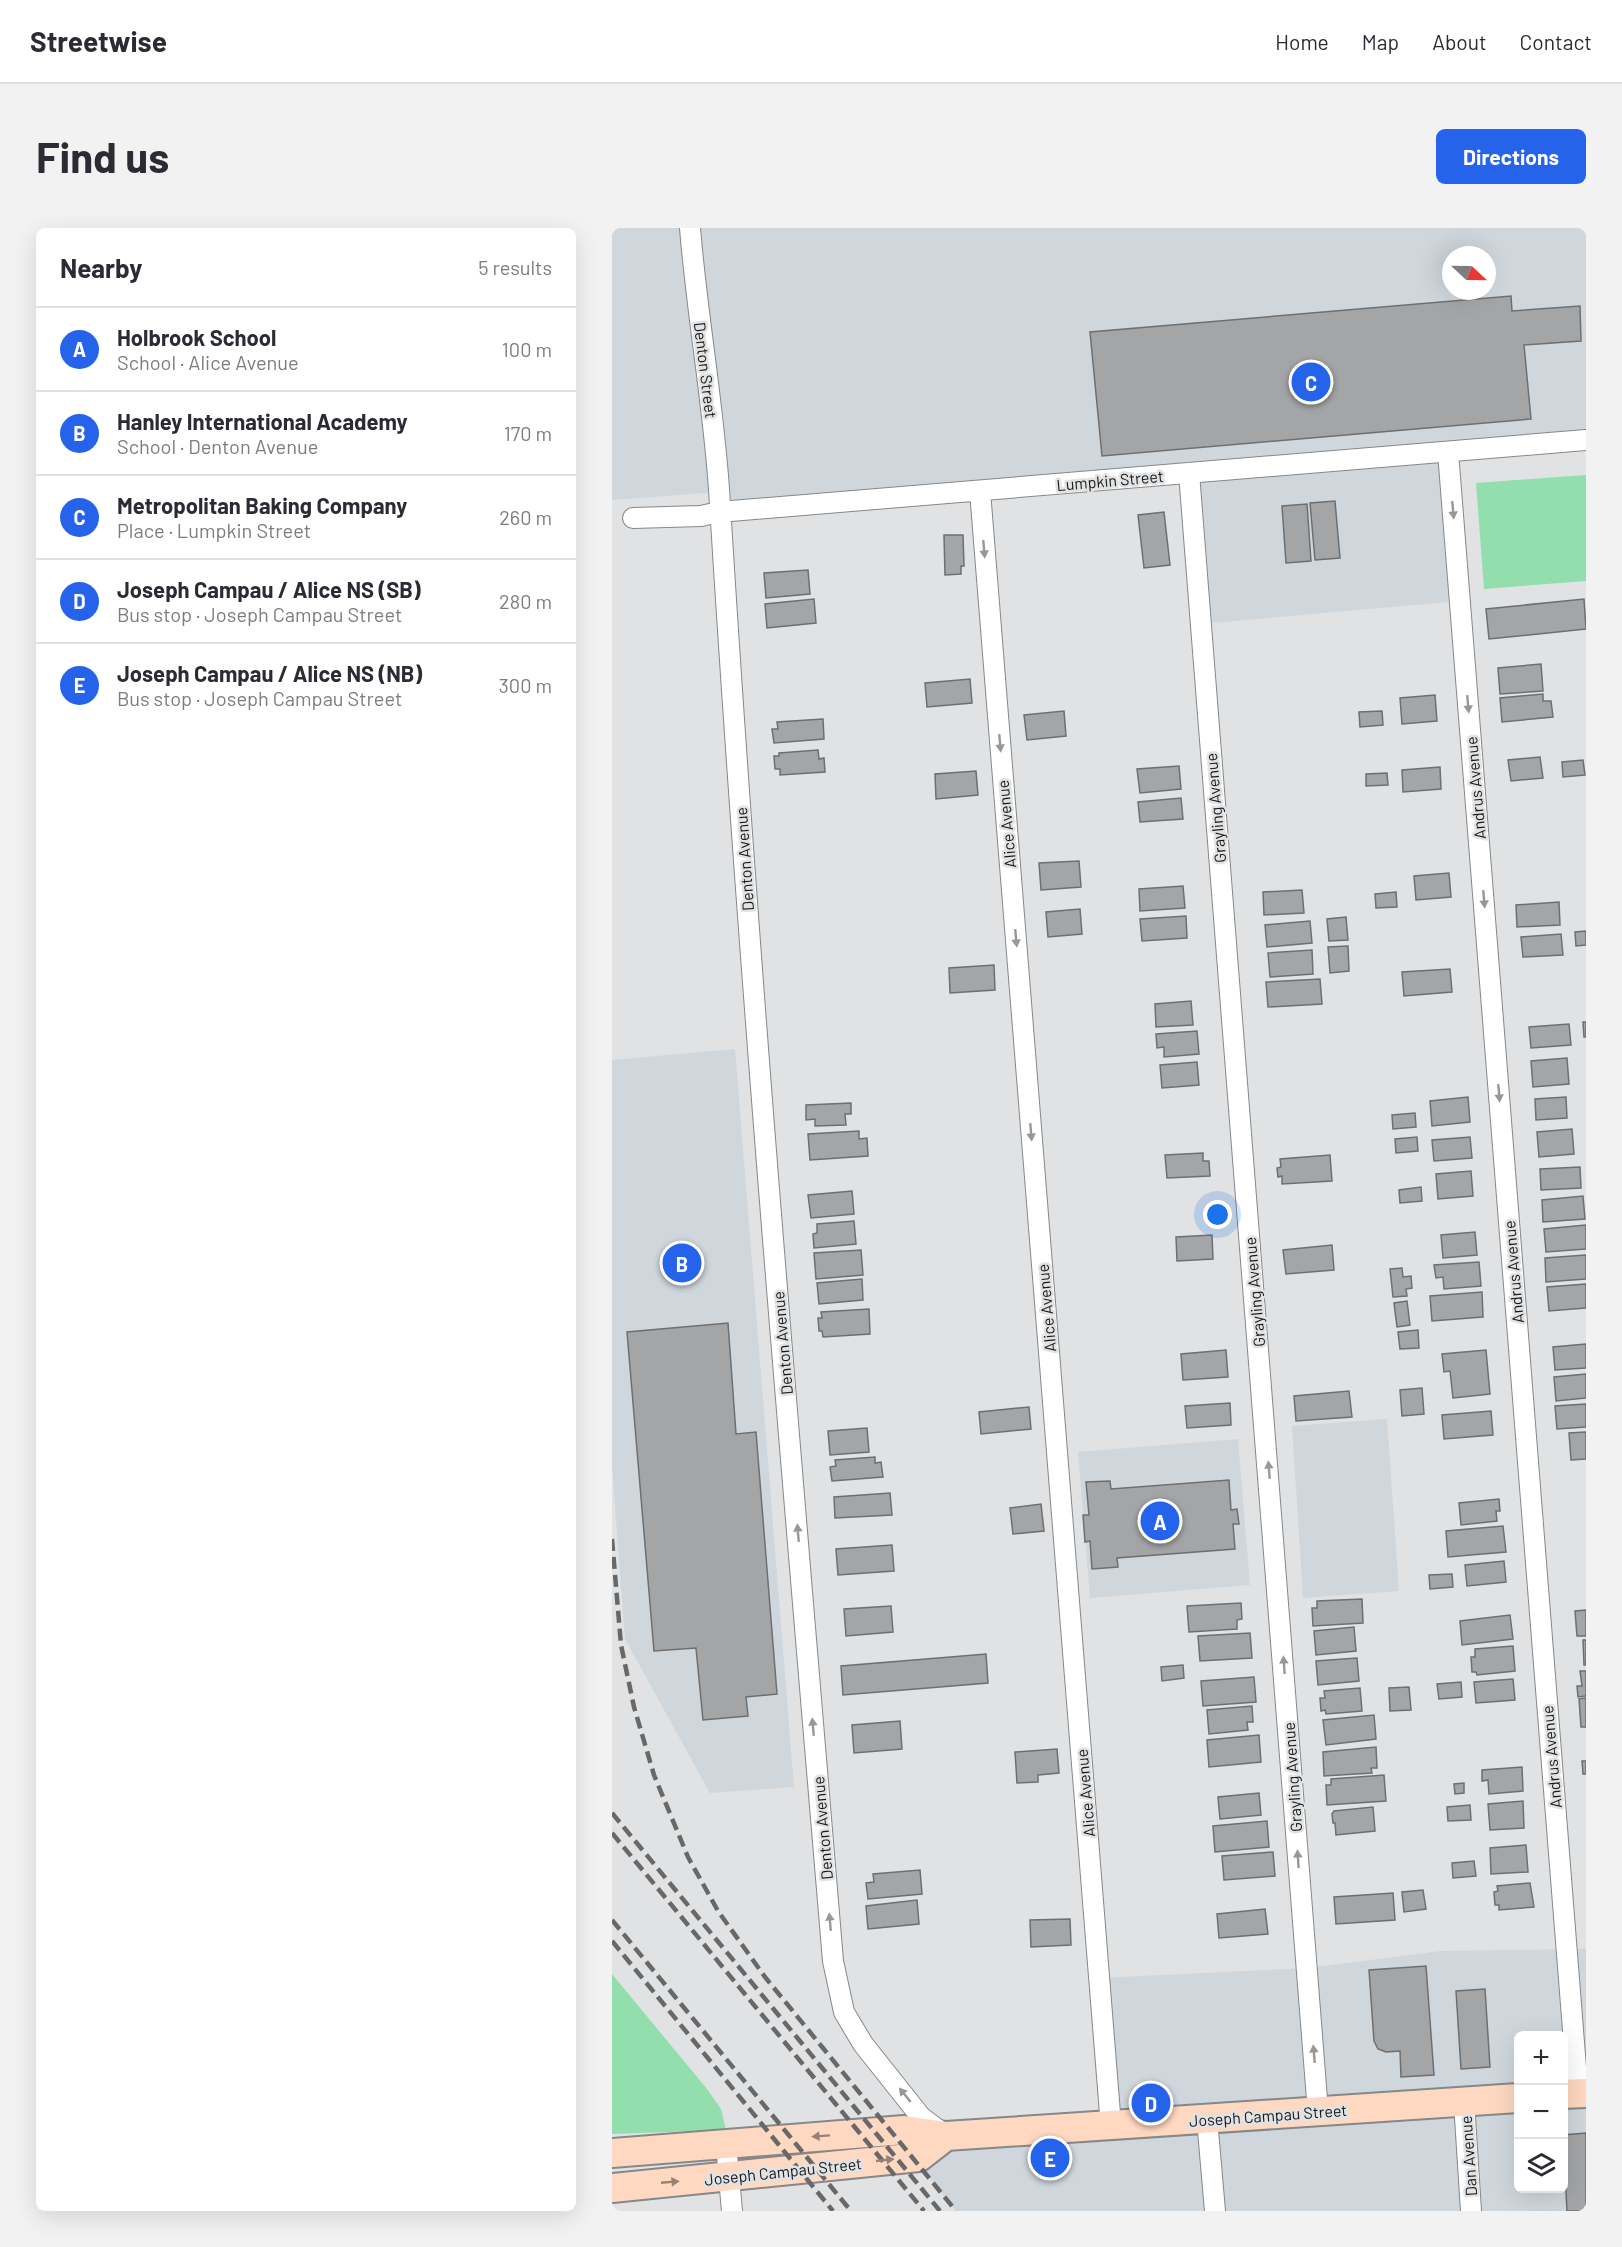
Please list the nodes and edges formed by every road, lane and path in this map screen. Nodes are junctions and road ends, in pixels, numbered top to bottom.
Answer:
1 (690, 228) edge
2 (1586, 440) edge
3 (1448, 452) junction
4 (1189, 473) junction
5 (980, 490) junction
6 (719, 512) junction
7 (633, 518) dead end
8 (1576, 2094) edge
9 (1514, 2098) edge
10 (1464, 2102) junction
11 (1318, 2112) junction
12 (1207, 2120) junction
13 (1112, 2126) junction
14 (946, 2136) junction
15 (726, 2144) junction
16 (612, 2153) edge
17 (729, 2177) junction
18 (612, 2188) edge
19 (732, 2211) edge
20 (1215, 2211) edge
21 (1472, 2211) edge

1 - 6 street, Denton Street
2 - 3 street, Lumpkin Street
3 - 4 street, Lumpkin Street
3 -> 8 street, Andrus Avenue
4 - 5 street, Lumpkin Street
11 -> 4 street, Grayling Avenue
5 - 6 street, Lumpkin Street
5 -> 13 street, Alice Avenue
6 - 7 street, Lumpkin Street
14 -> 6 street, Denton Avenue
9 - 10 street, Joseph Campau Street
10 - 11 street, Joseph Campau Street
10 - 21 street, Dan Avenue
11 - 12 street, Joseph Campau Street
12 - 13 street, Joseph Campau Street
12 - 20 street
13 - 14 street, Joseph Campau Street
14 -> 15 street, Joseph Campau Street
17 -> 14 street, Joseph Campau Street
15 - 16 street, Joseph Campau Street
15 - 17 street
18 -> 17 street, Joseph Campau Street
17 - 19 street

